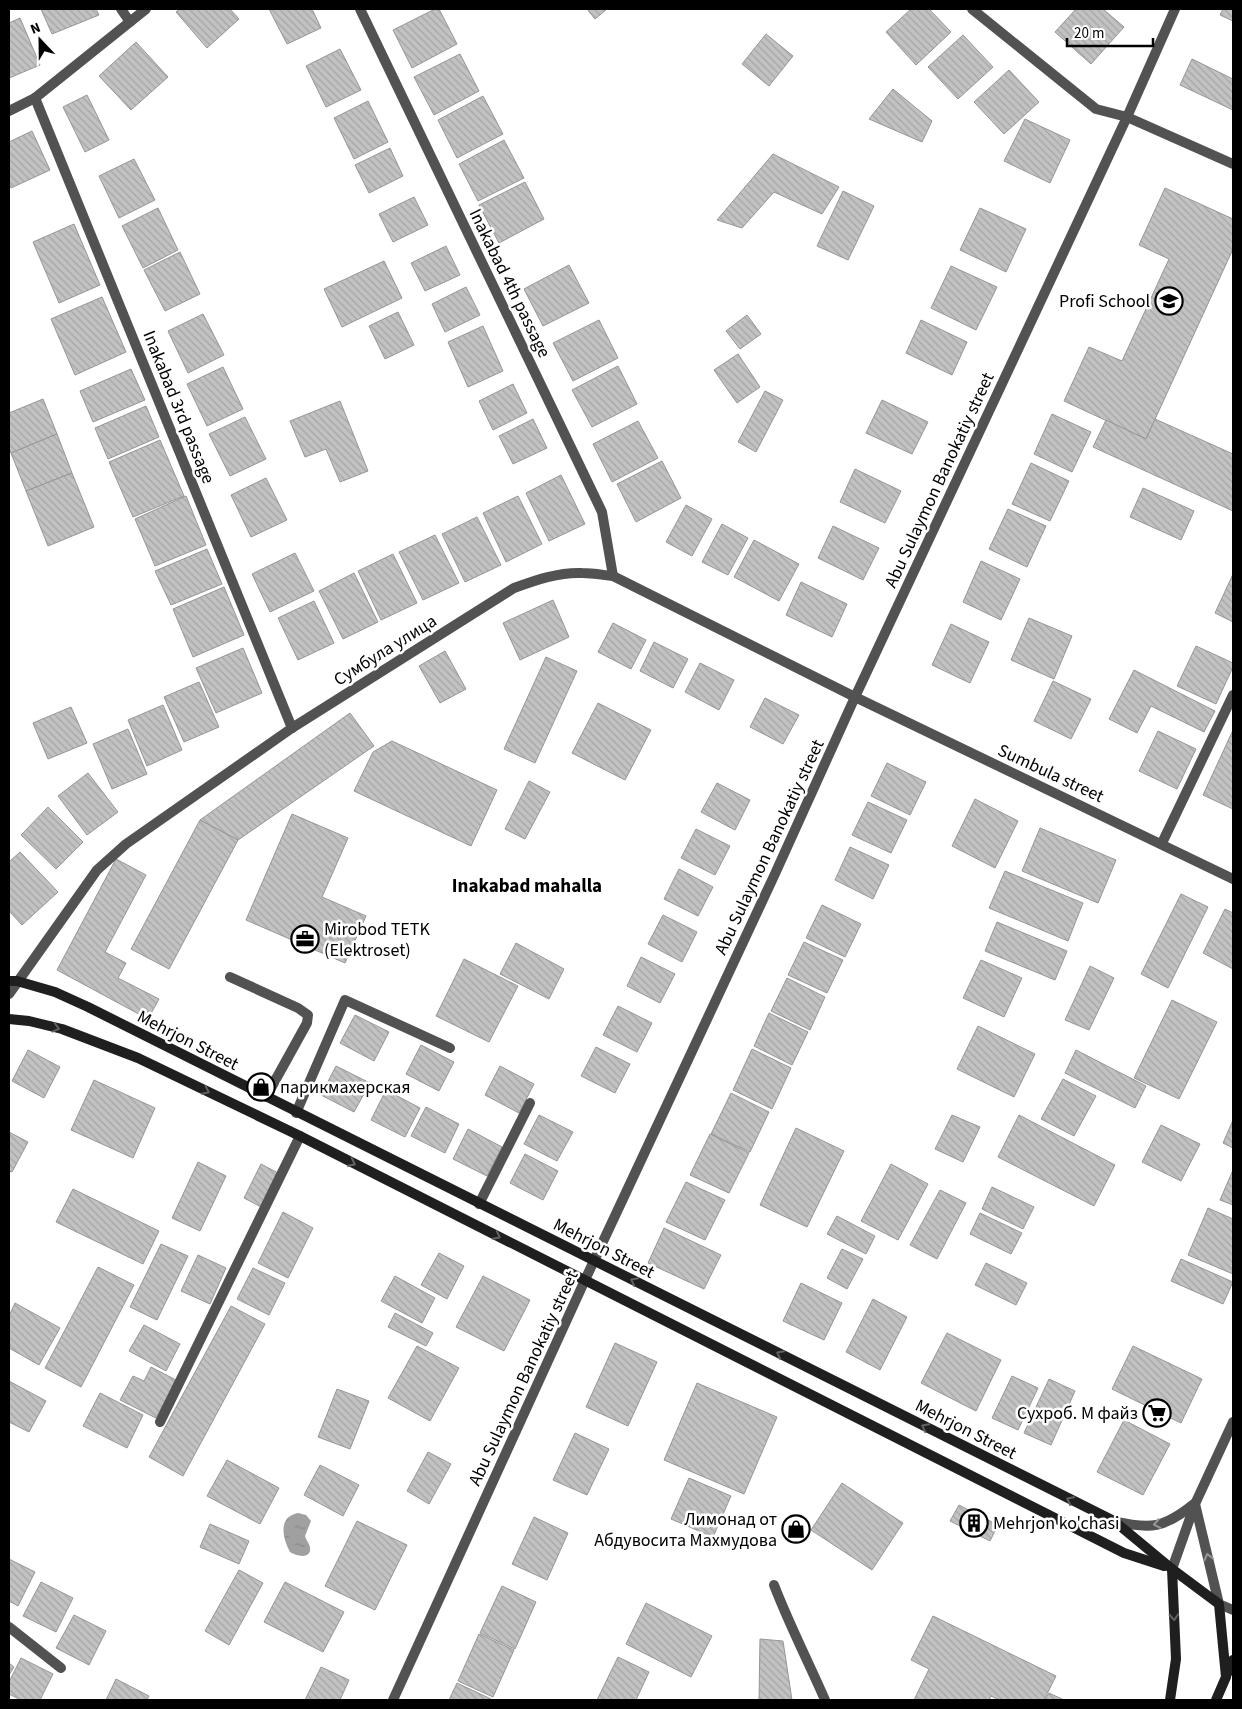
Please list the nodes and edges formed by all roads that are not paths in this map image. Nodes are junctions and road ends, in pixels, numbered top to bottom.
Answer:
1 (121, 9) edge
2 (146, 9) edge
3 (360, 9) edge
4 (972, 9) edge
5 (1175, 9) edge
6 (130, 22) junction
7 (35, 98) junction
8 (9, 111) edge
9 (1127, 117) junction
10 (1233, 164) edge
11 (613, 576) junction
12 (1233, 695) edge
13 (855, 697) junction
14 (292, 728) junction
15 (1162, 843) junction
16 (1233, 878) edge
17 (230, 977) dead end
18 (13, 981) edge
19 (9, 994) edge
20 (9, 1019) edge
21 (450, 1048) dead end
22 (266, 1097) junction
23 (530, 1103) dead end
24 (296, 1112) junction
25 (300, 1136) junction
26 (479, 1204) junction
27 (594, 1261) junction
28 (585, 1280) junction
29 (160, 1422) dead end
30 (1233, 1422) edge
31 (1195, 1504) junction
32 (1114, 1521) junction
33 (1172, 1569) junction
34 (774, 1585) dead end
35 (1219, 1604) junction
36 (1233, 1610) edge
37 (9, 1626) edge
38 (1233, 1660) edge
39 (61, 1668) dead end
40 (1226, 1677) junction
41 (393, 1700) edge
42 (825, 1700) edge
43 (1170, 1700) edge
44 (1216, 1700) edge

1 - 6 street
2 - 6 street
3 - 11 street, Inakabad 4th passage
4 - 9 street
5 - 9 street, Abu Sulaymon Banokatiy street
6 - 7 street
7 - 8 street
7 - 14 street, Inakabad 3rd passage
9 - 10 street
9 - 13 street, Abu Sulaymon Banokatiy street
11 - 13 street, Сумбула улица
11 - 14 street, Сумбула улица
12 - 15 street
13 - 15 street, Sumbula street
13 - 27 street, Abu Sulaymon Banokatiy street
14 - 18 street, Сумбула улица
15 - 16 street, Sumbula street
17 - 22 street
18 - 19 street, Сумбула улица
18 - 22 main road, Mehrjon Street
20 -> 25 main road, Mehrjon Street
21 - 24 street
22 - 24 main road, Mehrjon Street
23 - 26 street
24 - 26 main road, Mehrjon Street
25 -> 28 main road, Mehrjon Street
25 - 29 street
26 - 27 main road, Mehrjon Street
27 - 28 street, Abu Sulaymon Banokatiy street
32 -> 27 main road, Mehrjon Street
28 - 33 main road, Mehrjon Street
28 - 41 street, Abu Sulaymon Banokatiy street
30 - 31 street
31 -> 32 street
31 - 33 street
35 -> 31 street
32 - 33 main road, Mehrjon Street
33 - 35 main road, Mehrjon Street
33 -> 43 main road
34 - 42 street
35 - 36 street, Mehrjon Street
35 - 40 main road
37 - 39 street
38 - 40 main road
40 - 44 main road

